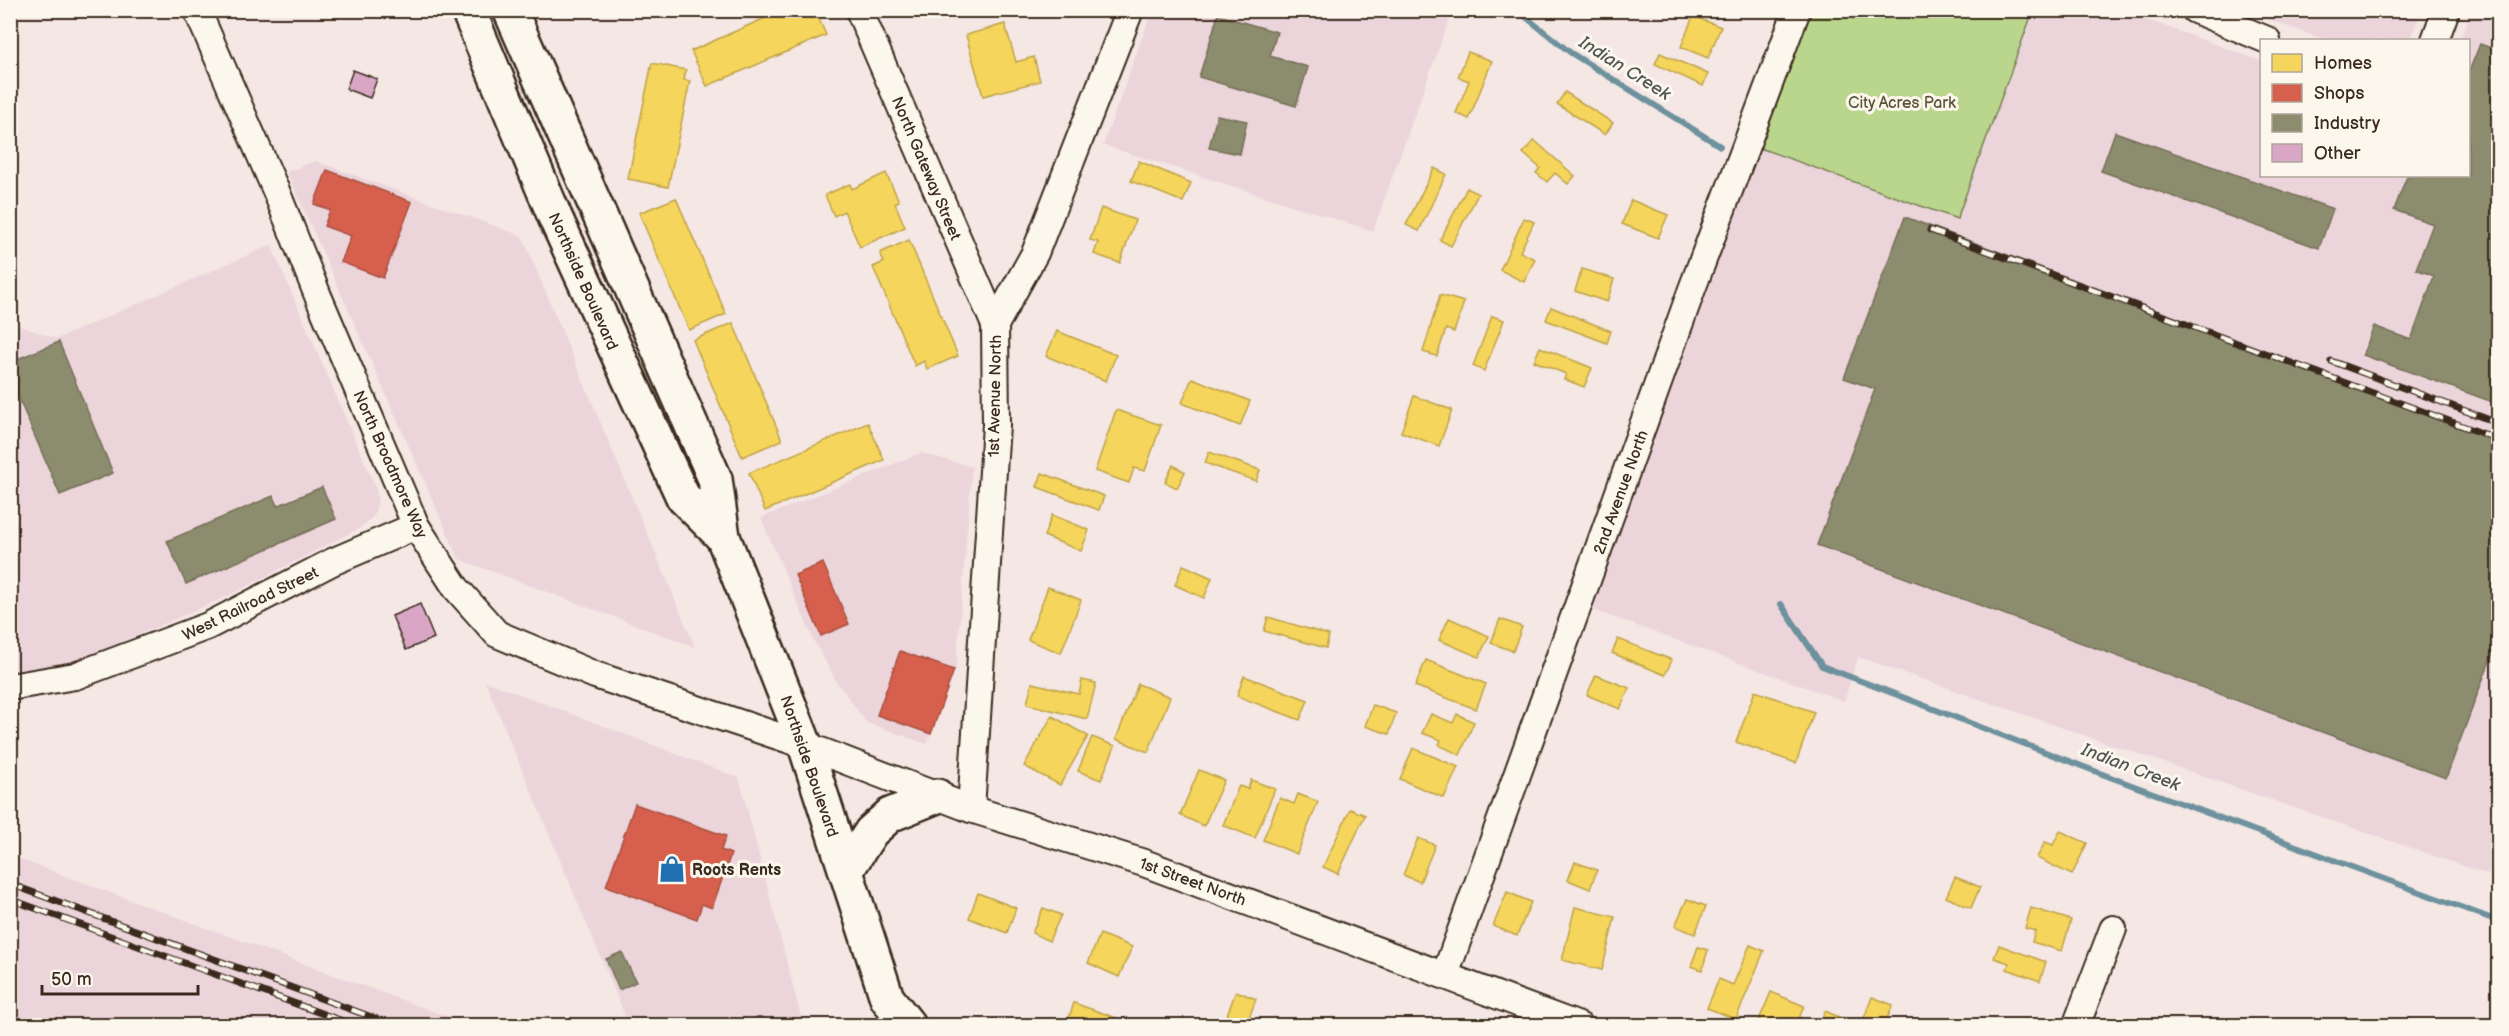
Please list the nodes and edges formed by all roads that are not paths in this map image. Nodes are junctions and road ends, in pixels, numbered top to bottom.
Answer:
1 (197, 10) edge
2 (468, 10) edge
3 (510, 10) edge
4 (859, 10) edge
5 (1130, 10) edge
6 (1797, 10) edge
7 (2195, 10) edge
8 (2446, 10) edge
9 (2265, 39) edge
10 (2436, 39) edge
11 (995, 325) junction
12 (416, 526) junction
13 (723, 537) junction
14 (10, 687) edge
15 (804, 745) junction
16 (937, 796) junction
17 (971, 809) junction
18 (846, 871) junction
19 (2113, 929) dead end
20 (1446, 975) junction
21 (886, 1012) edge
22 (909, 1026) edge
23 (1579, 1026) edge
24 (2076, 1026) edge

1 - 12 street, North Broadmore Way
2 - 13 main road, Northside Boulevard
3 - 13 main road, Northside Boulevard
4 - 11 street, North Gateway Street
5 - 11 street, 1st Avenue North
6 - 20 street, 2nd Avenue North
7 - 9 street
8 - 10 street
11 - 17 street, 1st Avenue North
12 - 14 street, West Railroad Street
12 - 15 street, North Broadmore Way
13 - 15 main road, Northside Boulevard
15 - 16 street, 1st Street North
15 - 18 main road, Northside Boulevard
16 - 17 street, 1st Street North
16 - 18 main road
17 - 20 street, 1st Street North
18 - 21 main road, Northside Boulevard
19 - 24 street
20 - 23 street, 1st Street North
21 - 22 main road, Northside Boulevard

